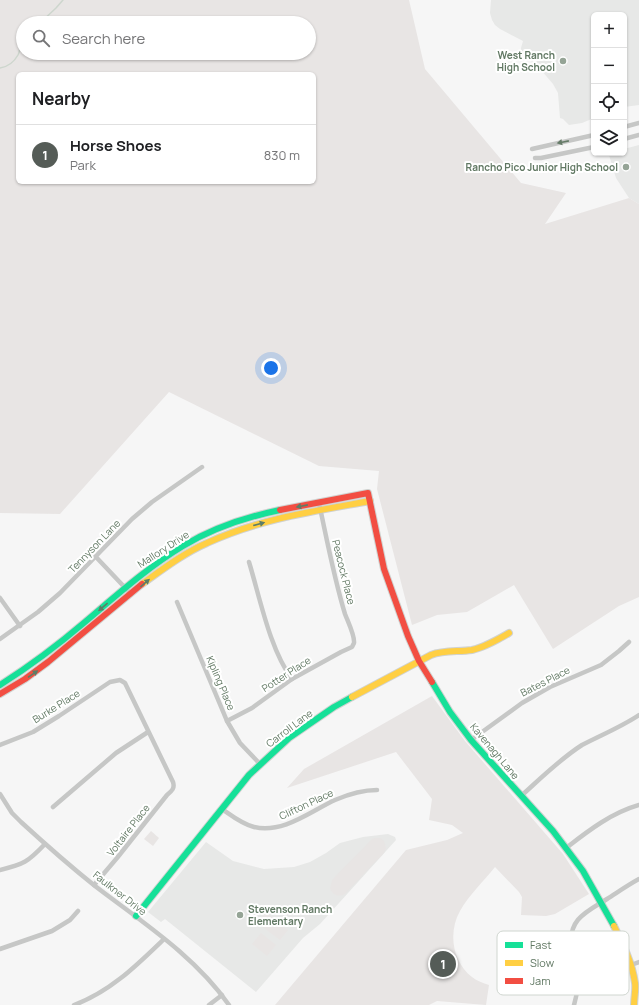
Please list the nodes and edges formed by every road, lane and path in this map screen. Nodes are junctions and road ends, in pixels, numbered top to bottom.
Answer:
1 (639, 123) edge
2 (627, 126) edge
3 (639, 135) edge
4 (591, 136) edge
5 (627, 138) edge
6 (591, 148) edge
7 (532, 149) dead end
8 (535, 158) dead end
9 (202, 467) dead end
10 (368, 493) joint
11 (370, 501) junction
12 (318, 503) junction
13 (320, 511) junction
14 (96, 557) junction
15 (249, 562) dead end
16 (126, 588) junction
17 (131, 594) junction
18 (0, 598) edge
19 (177, 602) dead end
20 (20, 626) junction
21 (509, 633) dead end
22 (0, 639) edge
23 (629, 642) dead end
24 (354, 643) joint
25 (419, 661) junction
26 (292, 679) junction
27 (0, 685) edge
28 (0, 694) edge
29 (639, 715) edge
30 (227, 721) junction
31 (148, 732) junction
32 (471, 740) junction
33 (0, 745) edge
34 (260, 764) junction
35 (377, 790) dead end
36 (0, 794) edge
37 (521, 796) junction
38 (639, 805) edge
39 (54, 807) dead end
40 (222, 809) junction
41 (46, 844) junction
42 (566, 848) junction
43 (0, 870) edge
44 (639, 879) edge
45 (94, 885) junction
46 (601, 903) junction
47 (78, 911) dead end
48 (136, 916) junction
49 (572, 931) edge
50 (617, 931) edge
51 (164, 939) junction
52 (0, 949) edge
53 (629, 959) edge
54 (639, 962) edge
55 (631, 964) junction
56 (222, 995) junction
57 (576, 995) edge
58 (74, 1005) edge
59 (208, 1005) edge
60 (229, 1005) edge
61 (574, 1005) edge
62 (634, 1005) edge

1 - 2 street
3 - 5 street
4 -> 7 street
6 - 8 street
9 - 14 street, Tennyson Lane
10 - 11 main road, Kavenagh Lane
10 - 12 main road, Mallory Drive
11 - 13 main road
11 - 25 main road, Kavenagh Lane
12 - 13 street, Peacock Place
12 -> 16 main road, Mallory Drive
17 -> 13 main road
13 - 24 street, Peacock Place
14 - 16 street
14 - 20 street, Tennyson Lane
15 - 26 street
16 - 17 street
16 -> 27 main road, Mallory Drive
28 -> 17 main road
18 - 20 street
19 - 30 street, Kipling Place
20 - 22 street, Tennyson Lane
21 - 25 main road, Carroll Lane
23 - 32 street, Bates Place
24 - 26 street, Potter Place
25 - 32 main road, Kavenagh Lane
25 - 34 main road, Carroll Lane
26 - 30 street, Potter Place
29 - 37 street
30 - 34 street, Kipling Place
31 - 33 street, Burke Place
31 - 39 street
31 - 45 street, Voltaire Place
32 - 37 main road, Kavenagh Lane
34 - 40 main road, Carroll Lane
35 - 40 street, Clifton Place
36 - 41 street, Faulkner Drive
37 - 42 main road, Kavenagh Lane
38 - 42 street
40 - 48 main road, Carroll Lane
41 - 43 street
41 - 45 street, Faulkner Drive
42 - 46 main road, Kavenagh Lane
44 - 46 street
45 - 48 street, Faulkner Drive
46 - 49 street
46 - 50 main road, Kavenagh Lane
47 - 52 street
48 - 51 street, Faulkner Drive
51 - 56 street, Faulkner Drive
51 - 58 street
53 - 55 main road, Kavenagh Lane
54 - 55 street
55 - 62 main road, Kavenagh Lane
56 - 59 street
56 - 60 street, Faulkner Drive
57 - 61 street

